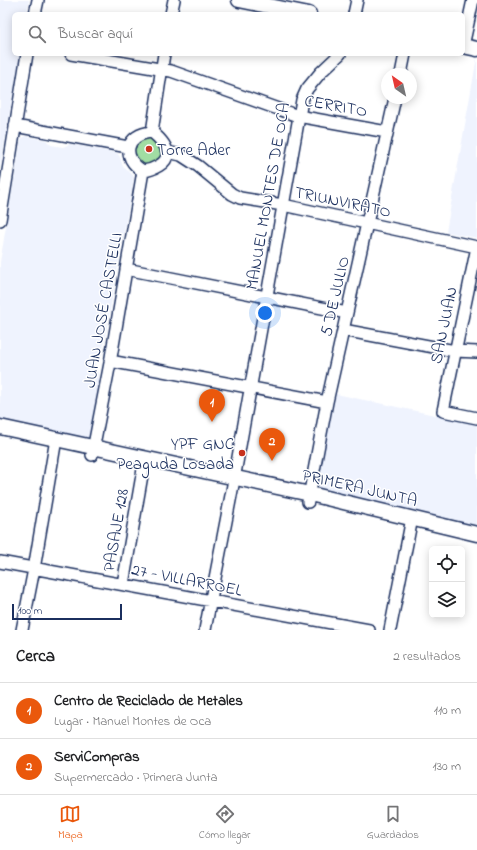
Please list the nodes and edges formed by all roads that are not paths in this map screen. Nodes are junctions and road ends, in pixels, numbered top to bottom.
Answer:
1 (38, 0) edge
2 (174, 0) edge
3 (239, 0) edge
4 (357, 0) edge
5 (473, 0) edge
6 (262, 2) edge
7 (35, 12) edge
8 (171, 12) edge
9 (301, 12) edge
10 (354, 12) edge
11 (465, 37) edge
12 (465, 46) edge
13 (477, 49) edge
14 (27, 56) edge
15 (82, 56) edge
16 (164, 56) edge
17 (338, 56) edge
18 (404, 56) edge
19 (402, 68) edge
20 (161, 70) junction
21 (394, 104) edge
22 (298, 116) junction
23 (15, 126) junction
24 (152, 132) junction
25 (387, 132) junction
26 (128, 147) junction
27 (167, 152) junction
28 (143, 171) junction
29 (283, 205) junction
30 (0, 220) edge
31 (367, 223) junction
32 (477, 246) edge
33 (126, 269) junction
34 (266, 297) junction
35 (347, 313) junction
36 (343, 330) junction
37 (455, 351) junction
38 (477, 352) edge
39 (110, 361) junction
40 (250, 388) junction
41 (327, 402) junction
42 (477, 418) edge
43 (0, 427) edge
44 (0, 435) edge
45 (56, 443) junction
46 (93, 451) junction
47 (145, 462) junction
48 (234, 481) junction
49 (309, 498) junction
50 (412, 522) junction
51 (477, 534) edge
52 (477, 542) edge
53 (0, 562) edge
54 (34, 569) junction
55 (123, 584) junction
56 (210, 601) junction
57 (22, 630) edge
58 (205, 630) edge
59 (369, 630) edge
60 (390, 630) edge

1 - 7 street
2 - 8 street
3 - 6 main road
4 - 10 street
5 - 11 street
6 - 9 main road
12 - 13 main road
14 - 23 street
15 - 20 street, CERRITO
16 - 20 street
17 - 22 street, MANUEL MONTES DE OCA
18 - 19 street
20 - 22 street, CERRITO
20 - 24 street
21 - 25 street, 5 DE JULIO
22 - 25 street, CERRITO
22 - 29 street, MANUEL MONTES DE OCA
23 - 26 street
23 - 30 street
24 - 26 street
24 - 27 street
25 - 31 street, 5 DE JULIO
26 - 28 street
27 - 28 street
27 - 29 street, TRIUNVIRATO
28 - 33 street, JUAN JOSÉ CASTELLI
29 - 31 street, TRIUNVIRATO
29 - 34 street, MANUEL MONTES DE OCA
31 - 32 street, TRIUNVIRATO
31 - 35 street, 5 DE JULIO
32 - 37 street, SAN JUAN
33 - 34 street
33 - 39 street, JUAN JOSÉ CASTELLI
34 - 35 street
34 - 40 street, MANUEL MONTES DE OCA
35 - 36 street, 5 DE JULIO
36 - 37 street
36 - 41 street, 5 DE JULIO
37 - 38 street
37 - 42 street, SAN JUAN
39 - 40 street
39 - 46 street, JUAN JOSÉ CASTELLI
40 - 41 street
40 - 48 street, MANUEL MONTES DE OCA
41 - 49 street, 5 DE JULIO
43 - 45 main road, PRIMERA JUNTA
44 - 45 main road
45 - 46 main road, PRIMERA JUNTA
45 - 54 street
46 - 47 main road, PRIMERA JUNTA
47 - 48 main road, PRIMERA JUNTA
47 - 55 street, PASAJE 128
48 - 49 main road, PRIMERA JUNTA
48 - 56 street, MANUEL MONTES DE OCA
49 - 50 main road, PRIMERA JUNTA
50 - 51 main road, PRIMERA JUNTA
50 - 52 main road
50 - 60 street
53 - 54 street, 27 - VILLARROEL
54 - 55 street, 27 - VILLARROEL
54 - 57 street
55 - 56 street, 27 - VILLARROEL
56 - 58 street, MANUEL MONTES DE OCA
56 - 59 street, 27 - VILLARROEL

